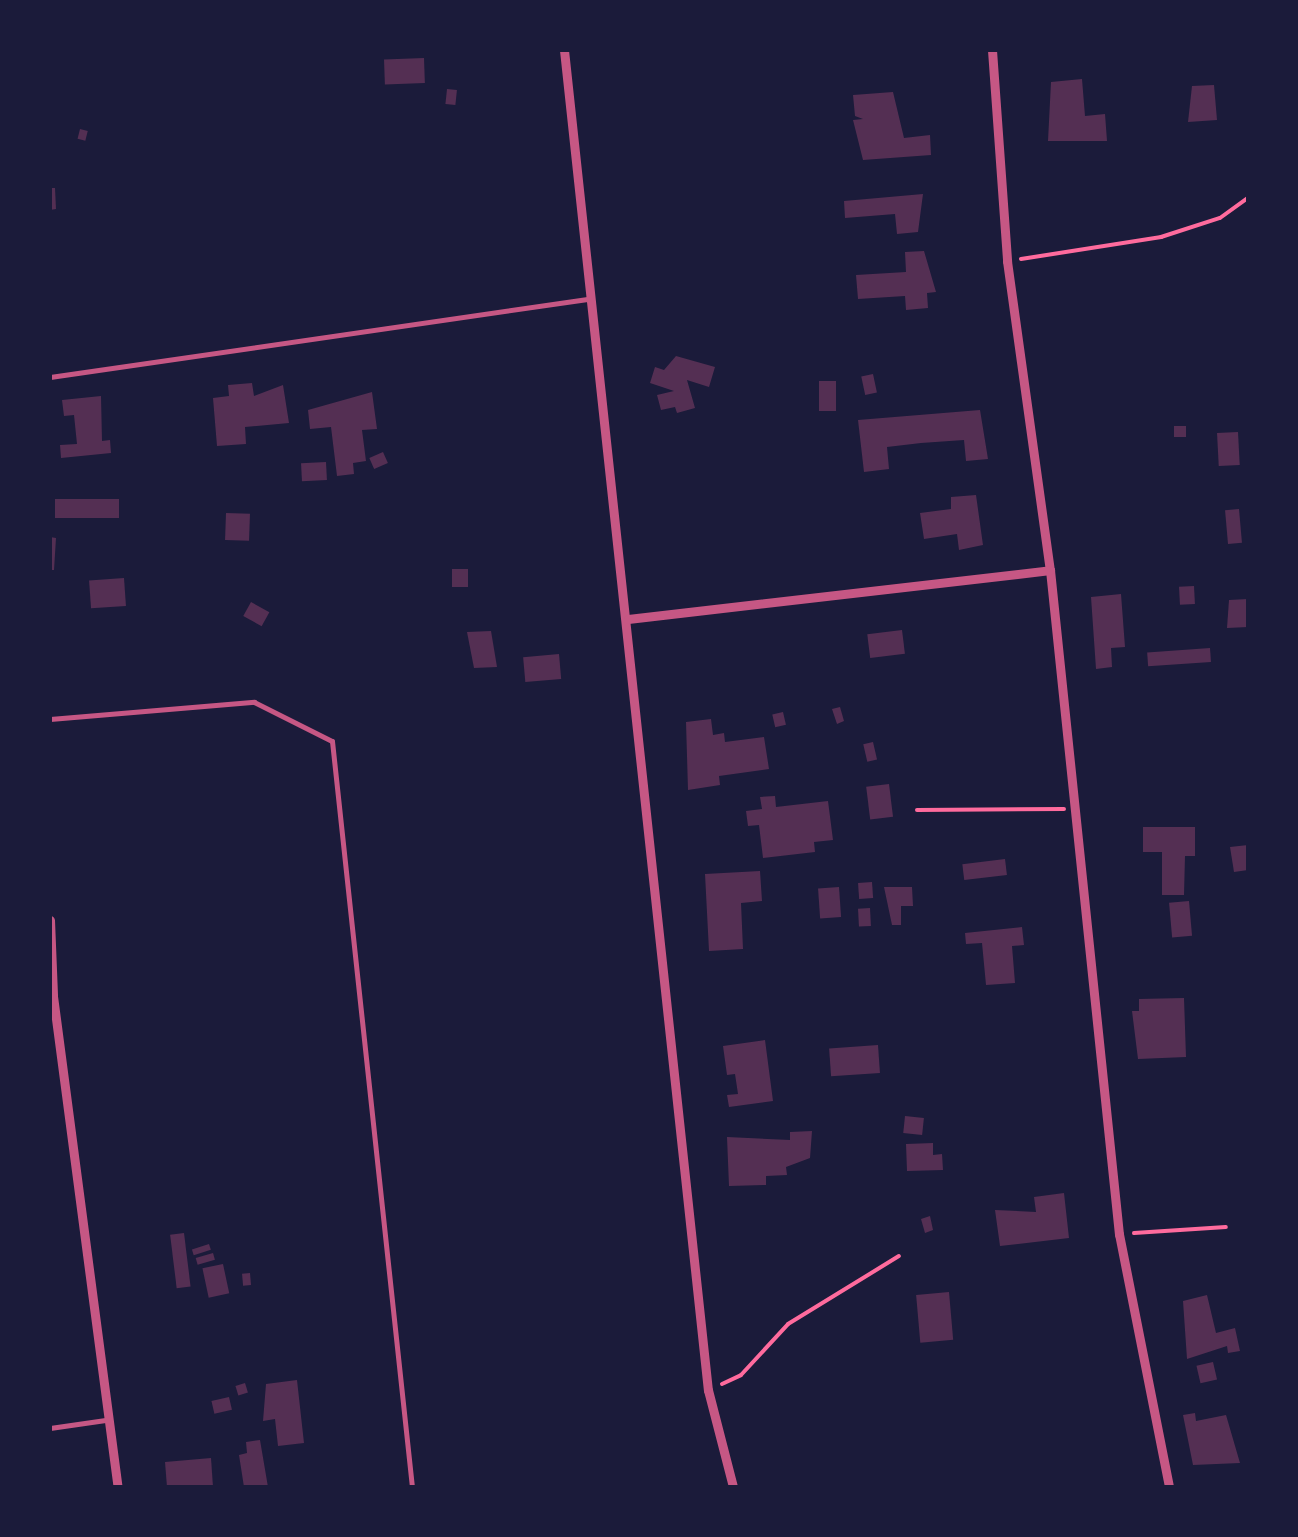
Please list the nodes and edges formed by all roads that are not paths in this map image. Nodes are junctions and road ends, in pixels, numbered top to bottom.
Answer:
1 (564, 50) edge
2 (992, 50) edge
3 (587, 300) junction
4 (50, 378) edge
5 (1050, 570) junction
6 (628, 619) junction
7 (50, 719) edge
8 (50, 920) edge
9 (105, 1420) junction
10 (50, 1428) edge
11 (118, 1487) edge
12 (412, 1487) edge
13 (733, 1487) edge
14 (1168, 1487) edge

1 - 3 street
2 - 5 street
3 - 4 lane
3 - 6 street
5 - 6 street
5 - 14 street
6 - 13 street
7 - 12 lane
8 - 9 street
9 - 10 lane
9 - 11 street

